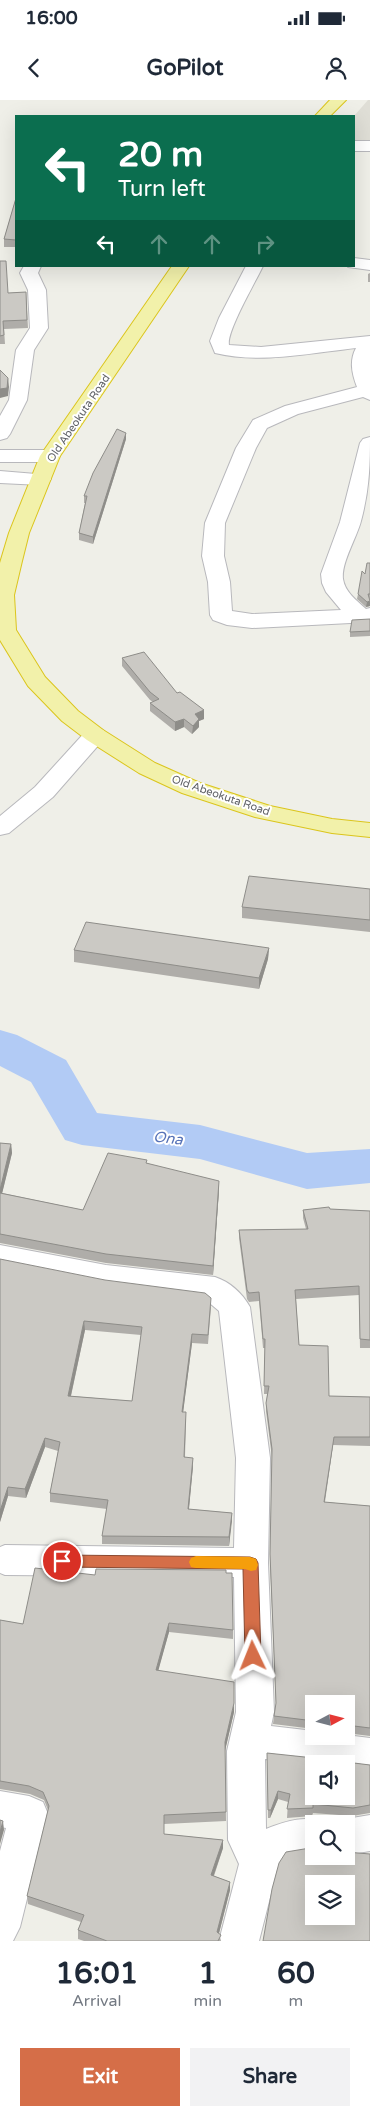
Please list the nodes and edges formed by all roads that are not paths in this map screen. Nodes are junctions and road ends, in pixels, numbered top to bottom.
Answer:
1 (340, 100) edge
2 (323, 115) edge
3 (355, 146) edge
4 (370, 146) edge
5 (355, 263) edge
6 (370, 265) edge
7 (32, 267) edge
8 (180, 267) edge
9 (254, 267) edge
10 (370, 342) edge
11 (369, 392) edge
12 (0, 434) edge
13 (370, 443) edge
14 (0, 456) edge
15 (50, 456) junction
16 (0, 476) edge
17 (41, 479) junction
18 (365, 615) edge
19 (2, 622) edge
20 (95, 735) junction
21 (0, 828) edge
22 (370, 830) edge
23 (1, 1261) edge
24 (5, 1560) dead end
25 (250, 1563) junction
26 (249, 1740) junction
27 (370, 1755) edge
28 (0, 1809) edge
29 (370, 1833) edge
30 (355, 1836) edge
31 (305, 1837) edge
32 (259, 1863) junction
33 (0, 1927) edge
34 (0, 1938) edge
35 (10, 1941) edge
36 (239, 1941) edge

1 - 2 highway
3 - 4 street
5 - 6 street
7 - 12 street
8 - 15 highway, Old Abeokuta Road
9 - 10 street
10 - 11 street
11 - 18 street
13 - 18 street
14 - 15 street
15 - 17 highway, Old Abeokuta Road
16 - 17 street
17 - 19 highway, Old Abeokuta Road
19 - 20 highway, Old Abeokuta Road
20 - 21 street
20 - 22 highway, Old Abeokuta Road
23 - 25 street
24 - 25 street
25 - 26 street
26 - 27 street
26 - 32 street
28 - 33 street
29 - 30 street
31 - 32 street
32 - 36 street
34 - 35 street

